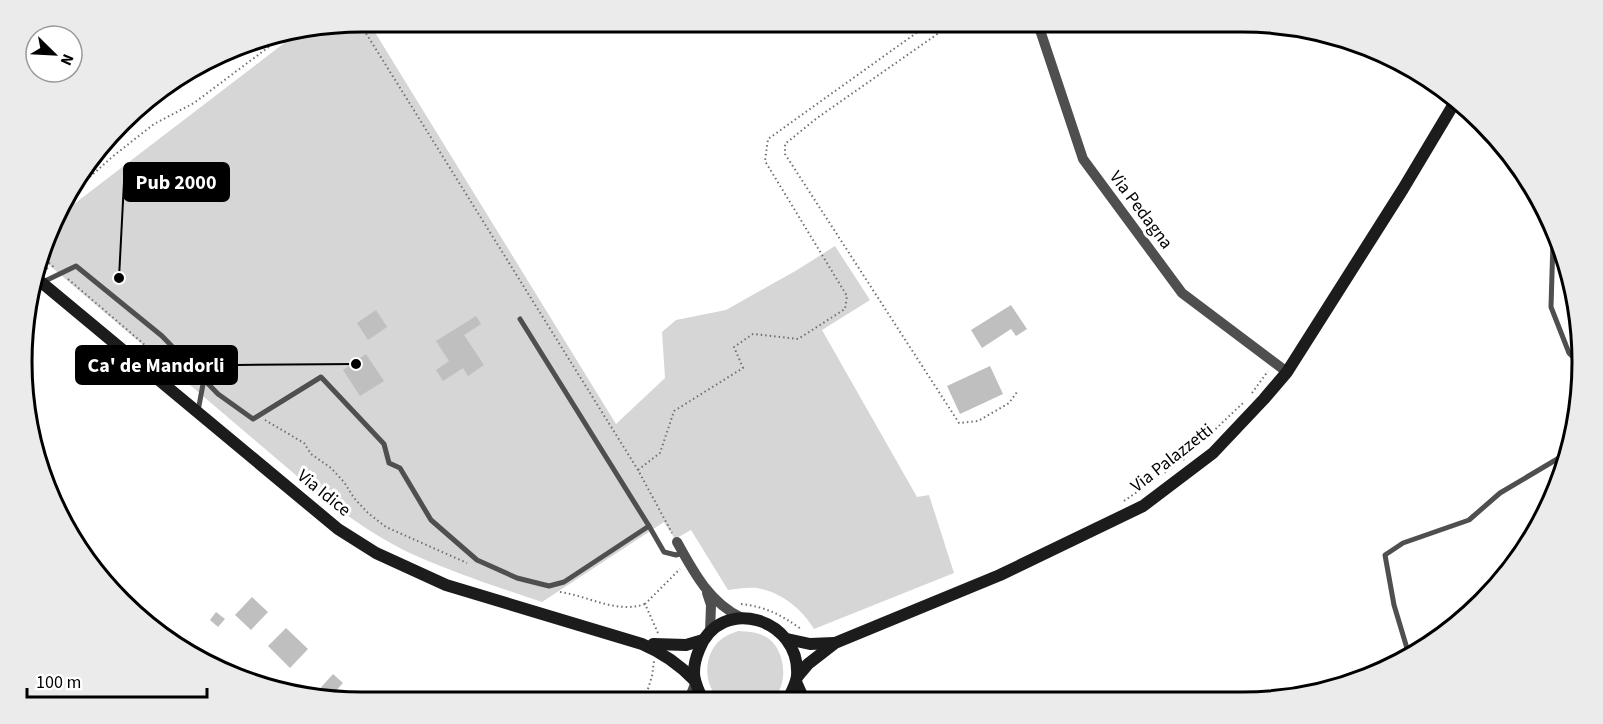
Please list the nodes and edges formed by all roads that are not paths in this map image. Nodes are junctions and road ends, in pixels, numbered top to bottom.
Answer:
1 (1041, 32) edge
2 (1452, 108) edge
3 (1553, 253) edge
4 (42, 279) edge
5 (41, 283) edge
6 (520, 319) dead end
7 (1572, 355) edge
8 (1287, 372) junction
9 (204, 379) junction
10 (197, 412) junction
11 (1557, 459) edge
12 (649, 526) junction
13 (677, 542) road end
14 (686, 557) junction
15 (706, 590) junction
16 (742, 618) junction
17 (706, 636) junction
18 (787, 639) junction
19 (835, 643) junction
20 (642, 644) junction
21 (1407, 648) edge
22 (796, 679) junction
23 (694, 682) junction
24 (691, 692) edge
25 (699, 692) edge
26 (791, 692) edge
27 (801, 692) edge

1 - 8 street, Via Pedagna
2 - 8 main road, Via Palazzetti
3 - 7 lane
4 - 9 lane
5 - 10 main road, Via Idice
6 - 12 lane
8 - 19 main road, Via Palazzetti
9 - 10 lane
9 - 12 lane
10 - 20 main road, Via Idice
11 - 21 lane
12 - 14 lane
13 - 14 street
14 - 15 street
15 - 16 street
15 - 17 street
16 - 17 main road, Via Idice
16 - 18 main road
17 - 20 main road, Via Idice
17 - 23 main road
18 - 19 main road, Via Palazzetti
18 - 22 main road
19 - 22 main road, Via Palazzetti
20 - 23 main road, Via Idice
22 - 26 main road
22 - 27 main road
23 - 24 street
23 - 25 main road, Via Idice

